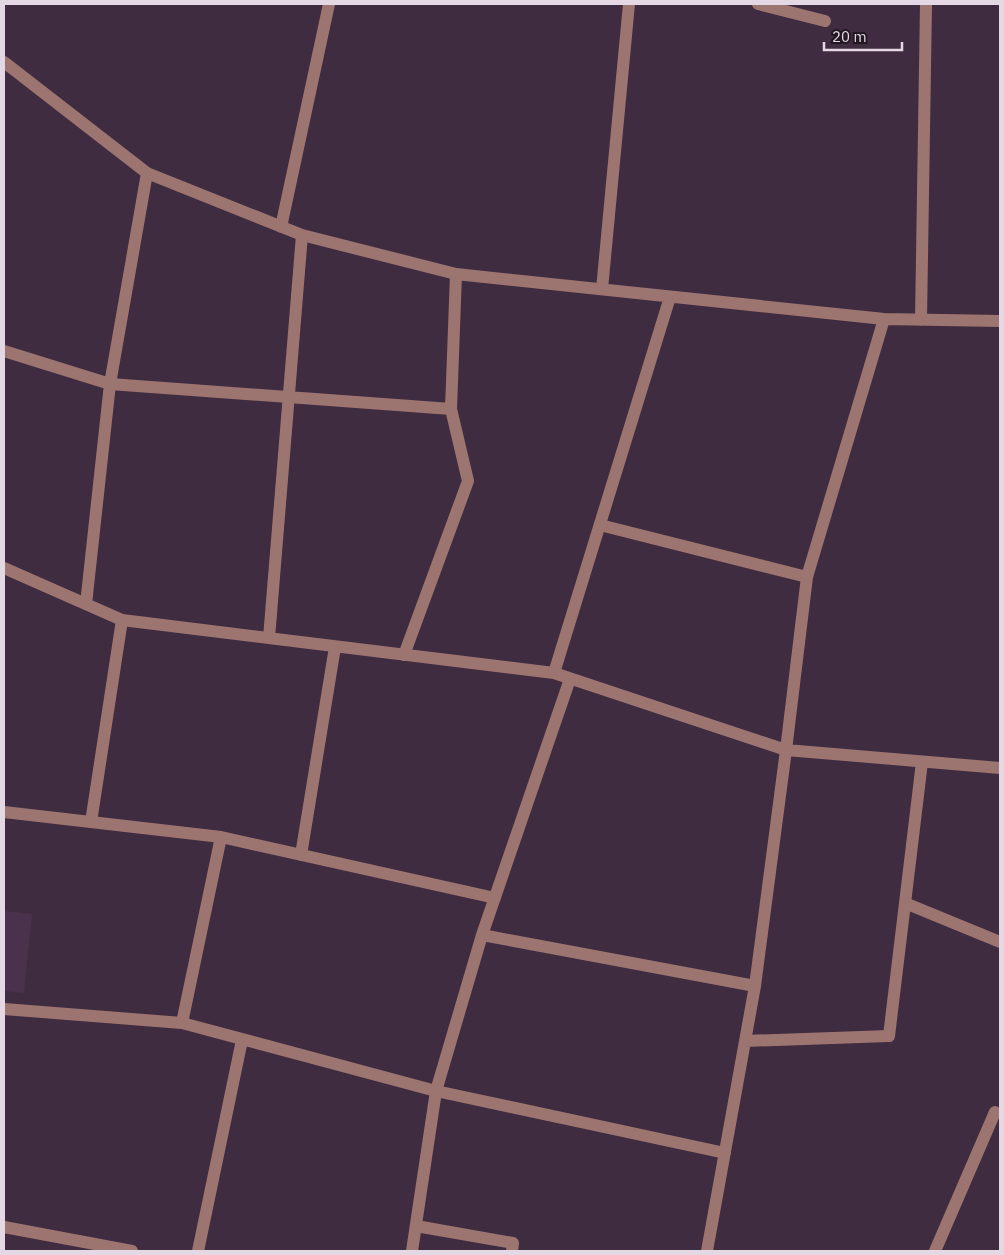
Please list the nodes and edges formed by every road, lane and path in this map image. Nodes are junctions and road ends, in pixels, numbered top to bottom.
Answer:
1 (328, 4) edge
2 (629, 4) edge
3 (758, 4) edge
4 (926, 4) edge
5 (825, 21) dead end
6 (5, 66) edge
7 (147, 172) junction
8 (281, 227) junction
9 (302, 235) junction
10 (456, 274) junction
11 (602, 289) junction
12 (670, 296) junction
13 (884, 319) junction
14 (921, 320) junction
15 (1000, 321) edge
16 (4, 351) edge
17 (110, 384) junction
18 (289, 397) junction
19 (451, 409) junction
20 (600, 525) junction
21 (4, 568) edge
22 (807, 577) junction
23 (86, 604) junction
24 (122, 620) junction
25 (269, 638) junction
26 (335, 647) junction
27 (404, 655) junction
28 (554, 673) junction
29 (570, 679) junction
30 (786, 750) junction
31 (922, 762) junction
32 (1000, 768) edge
33 (4, 812) edge
34 (91, 822) junction
35 (220, 837) junction
36 (301, 855) junction
37 (495, 898) junction
38 (905, 903) junction
39 (482, 935) junction
40 (1000, 942) edge
41 (754, 986) junction
42 (4, 1009) edge
43 (182, 1022) junction
44 (242, 1040) junction
45 (745, 1041) junction
46 (436, 1091) junction
47 (995, 1112) dead end
48 (725, 1153) junction
49 (416, 1226) junction
50 (4, 1227) edge
51 (132, 1251) edge
52 (198, 1251) edge
53 (412, 1251) edge
54 (512, 1251) edge
55 (707, 1251) edge
56 (934, 1251) edge

1 - 8 street
2 - 11 street
3 - 5 street
4 - 14 street
6 - 7 street
7 - 8 street
7 - 17 street
8 - 9 street
9 - 10 street
9 - 18 street
10 - 11 street
10 - 19 street
11 - 12 street
12 - 13 street
12 - 20 street
13 - 14 street
13 - 22 street
14 - 15 street
16 - 17 street
17 - 18 street
17 - 23 street
18 - 19 street
18 - 25 street
19 - 27 street
20 - 22 street
20 - 28 street
21 - 23 street
22 - 30 street
23 - 24 street
24 - 25 street
24 - 34 street
25 - 26 street
26 - 27 street
26 - 36 street
27 - 28 street
28 - 29 street
29 - 30 street
29 - 37 street
30 - 31 street
30 - 41 street
31 - 32 street
31 - 38 street
33 - 34 street
34 - 35 street
35 - 36 street
35 - 43 street
36 - 37 street
37 - 39 street
38 - 40 street
38 - 45 street
39 - 41 street
39 - 46 street
41 - 45 street
42 - 43 street
43 - 44 street
44 - 46 street
44 - 52 street
45 - 48 street
46 - 48 street
46 - 49 street
47 - 56 street
48 - 55 street
49 - 53 street
49 - 54 street
50 - 51 street

